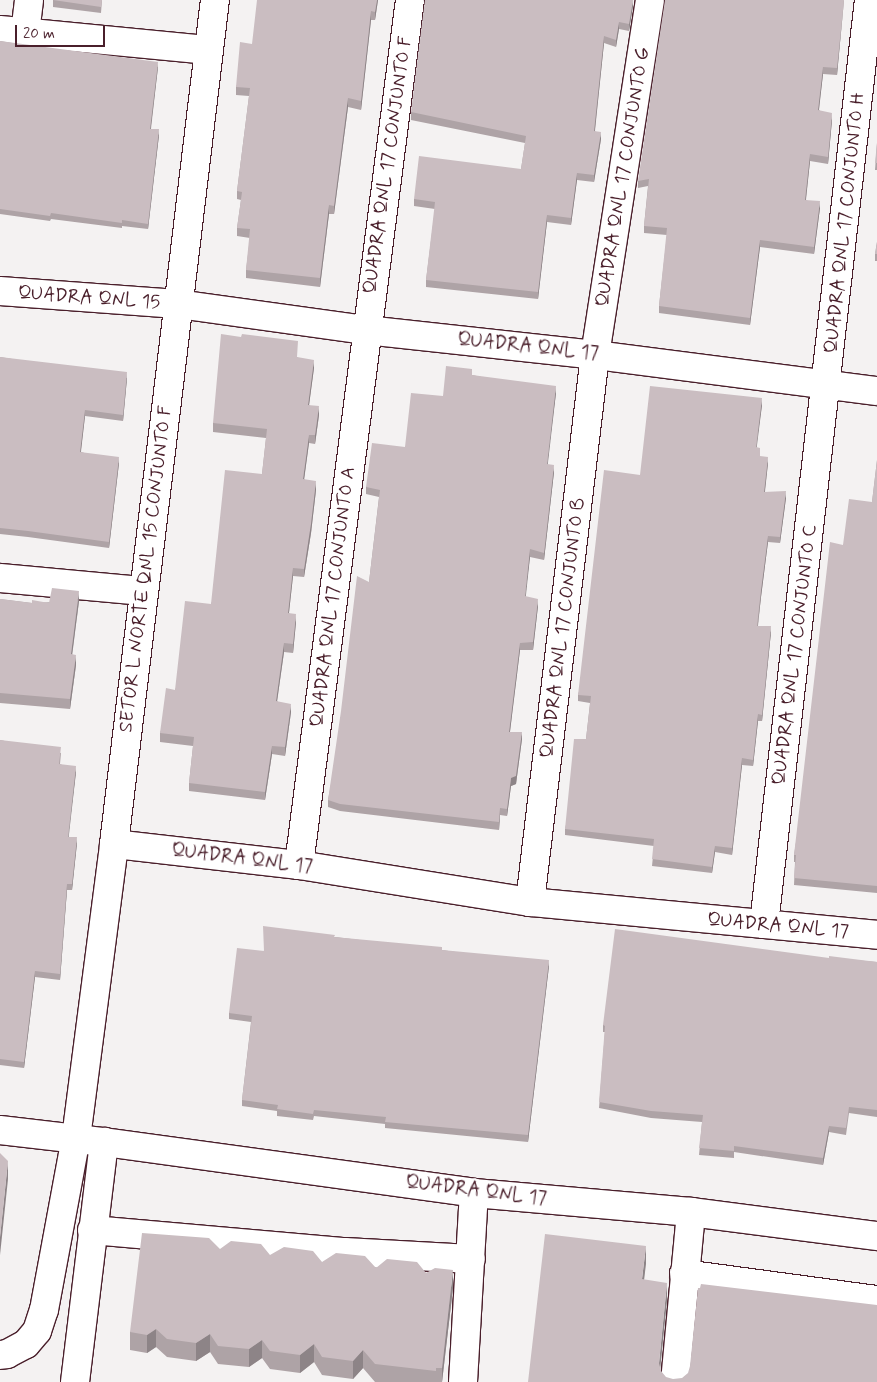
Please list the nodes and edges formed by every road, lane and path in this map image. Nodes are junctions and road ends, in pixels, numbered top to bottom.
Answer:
1 (29, 0) edge
2 (216, 0) edge
3 (410, 0) edge
4 (650, 0) edge
5 (869, 0) edge
6 (13, 31) edge
7 (209, 50) junction
8 (0, 291) edge
9 (178, 304) junction
10 (366, 330) junction
11 (595, 355) junction
12 (827, 386) junction
13 (877, 391) edge
14 (0, 578) edge
15 (143, 591) junction
16 (114, 844) junction
17 (299, 865) junction
18 (530, 902) junction
19 (764, 924) junction
20 (877, 935) edge
21 (0, 1130) edge
22 (76, 1138) junction
23 (104, 1142) junction
24 (474, 1192) junction
25 (691, 1212) junction
26 (92, 1230) junction
27 (877, 1236) edge
28 (471, 1259) junction
29 (684, 1274) junction
30 (877, 1300) edge
31 (0, 1354) edge
32 (75, 1382) edge
33 (463, 1382) edge
34 (675, 1382) edge

1 - 6 street
2 - 7 street, SETOR L NORTE QNL 15 CONJUNTO F
3 - 10 street, QUADRA QNL 17 CONJUNTO F
4 - 11 street, QUADRA QNL 17 CONJUNTO G
5 - 12 street, QUADRA QNL 17 CONJUNTO H
6 - 7 street
7 - 9 street, SETOR L NORTE QNL 15 CONJUNTO F
8 - 9 street, QUADRA QNL 15
9 - 10 street, QUADRA QNL 17
9 - 15 street, SETOR L NORTE QNL 15 CONJUNTO F
10 - 11 street, QUADRA QNL 17
10 - 17 street, QUADRA QNL 17 CONJUNTO A
11 - 12 street, QUADRA QNL 17
11 - 18 street, QUADRA QNL 17 CONJUNTO B
12 - 13 street, QUADRA QNL 17
12 - 19 street, QUADRA QNL 17 CONJUNTO C
14 - 15 street
15 - 16 street, SETOR L NORTE QNL 15 CONJUNTO F
16 - 17 street, QUADRA QNL 17
16 - 22 street, SETOR L NORTE QNL 15 CONJUNTO F
17 - 18 street, QUADRA QNL 17
18 - 19 street, QUADRA QNL 17
19 - 20 street, QUADRA QNL 17
21 - 22 street
22 - 23 street, QUADRA QNL 17
22 - 31 street, SETOR L NORTE QNL 15 CONJUNTO F
23 - 24 street, QUADRA QNL 17
23 - 26 street
24 - 25 street, QUADRA QNL 17
24 - 28 street
25 - 27 street, QUADRA QNL 17
25 - 29 street
26 - 28 street
26 - 32 street
28 - 33 street
29 - 30 street
29 - 34 street

